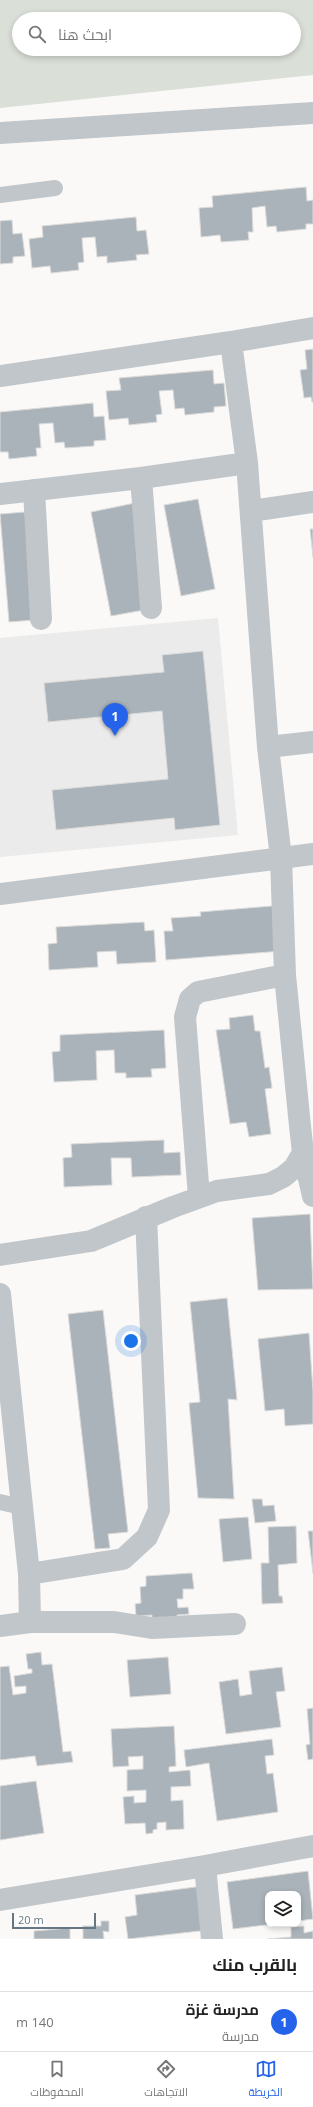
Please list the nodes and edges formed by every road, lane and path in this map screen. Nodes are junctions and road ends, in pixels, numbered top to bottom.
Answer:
1 (313, 113) edge
2 (0, 133) edge
3 (55, 188) dead end
4 (0, 194) edge
5 (313, 328) edge
6 (231, 342) junction
7 (0, 376) edge
8 (247, 463) junction
9 (141, 478) junction
10 (34, 490) junction
11 (0, 494) edge
12 (313, 502) edge
13 (251, 511) junction
14 (151, 608) dead end
15 (41, 619) dead end
16 (313, 742) edge
17 (268, 747) junction
18 (313, 854) edge
19 (281, 858) junction
20 (0, 894) edge
21 (285, 975) junction
22 (303, 1153) junction
23 (313, 1196) edge
24 (199, 1197) junction
25 (146, 1217) junction
26 (0, 1255) edge
27 (0, 1294) edge
28 (3, 1348) edge
29 (0, 1502) edge
30 (22, 1507) junction
31 (29, 1574) junction
32 (30, 1622) junction
33 (235, 1624) dead end
34 (0, 1626) edge
35 (313, 1846) edge
36 (205, 1866) junction
37 (0, 1900) edge
38 (212, 1939) edge

1 - 2 street
3 - 4 lane
5 - 6 street
6 - 7 street
6 - 8 street
8 - 9 street
8 - 13 street
9 - 10 street
9 - 14 street
10 - 11 street
10 - 15 street
12 - 13 street
13 - 17 street
16 - 17 street
17 - 19 street
18 - 19 street
19 - 20 street
19 - 21 street
21 - 22 street
21 - 24 street
22 - 23 street
22 - 24 street
24 - 25 street
25 - 26 street
25 - 31 street
27 - 28 street
28 - 30 street
29 - 30 lane
30 - 31 street
31 - 32 street
32 - 33 street
32 - 34 street
35 - 36 street
36 - 37 street
36 - 38 street

